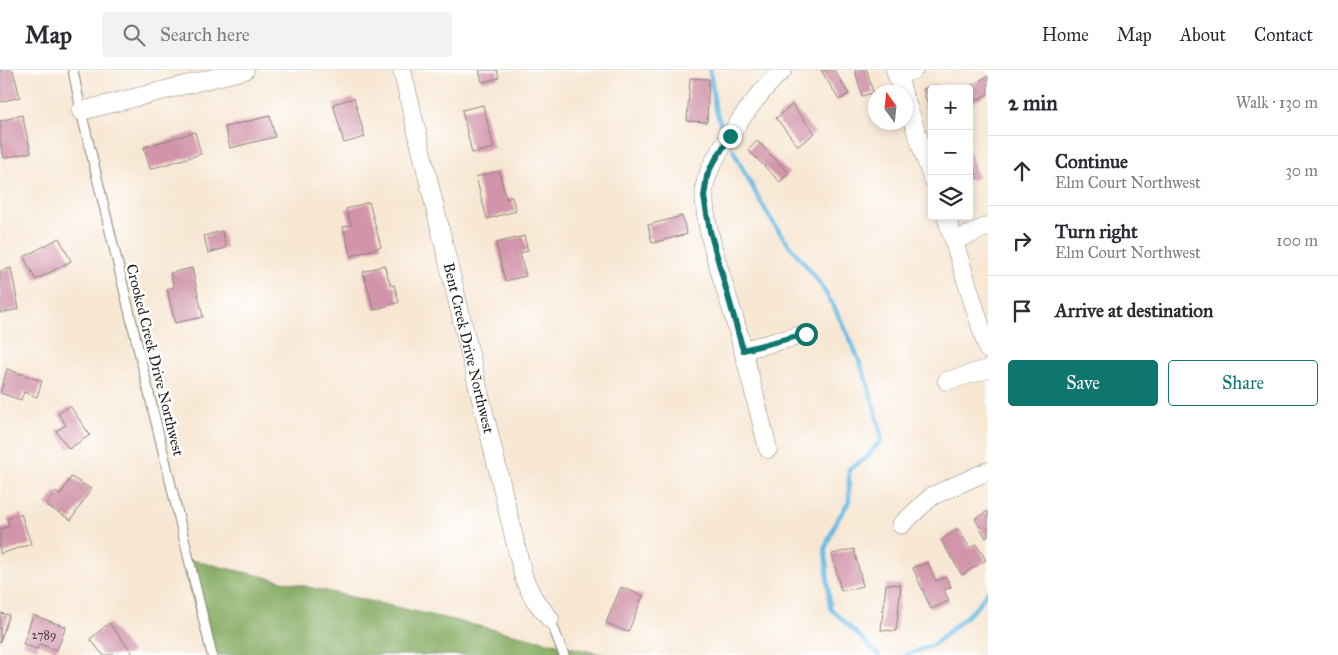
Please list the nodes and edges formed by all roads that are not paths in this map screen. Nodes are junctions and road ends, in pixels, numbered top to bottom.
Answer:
1 (73, 70) edge
2 (246, 70) edge
3 (402, 70) edge
4 (783, 70) edge
5 (902, 72) edge
6 (903, 85) edge
7 (81, 111) junction
8 (913, 122) edge
9 (931, 175) edge
10 (947, 220) edge
11 (988, 226) edge
12 (954, 240) junction
13 (806, 334) dead end
14 (743, 350) junction
15 (988, 350) edge
16 (988, 369) edge
17 (947, 381) dead end
18 (768, 449) dead end
19 (988, 471) edge
20 (902, 524) dead end
21 (550, 619) joint
22 (212, 655) edge
23 (564, 655) edge

1 - 7 lane, Crooked Creek Drive Northwest
2 - 7 street
3 - 21 street, Bent Creek Drive Northwest
4 - 14 street
5 - 6 street
7 - 22 lane, Crooked Creek Drive Northwest
8 - 9 street
10 - 12 street
11 - 12 street
12 - 15 street
13 - 14 street
14 - 18 street
16 - 17 street
19 - 20 street
21 - 23 lane

